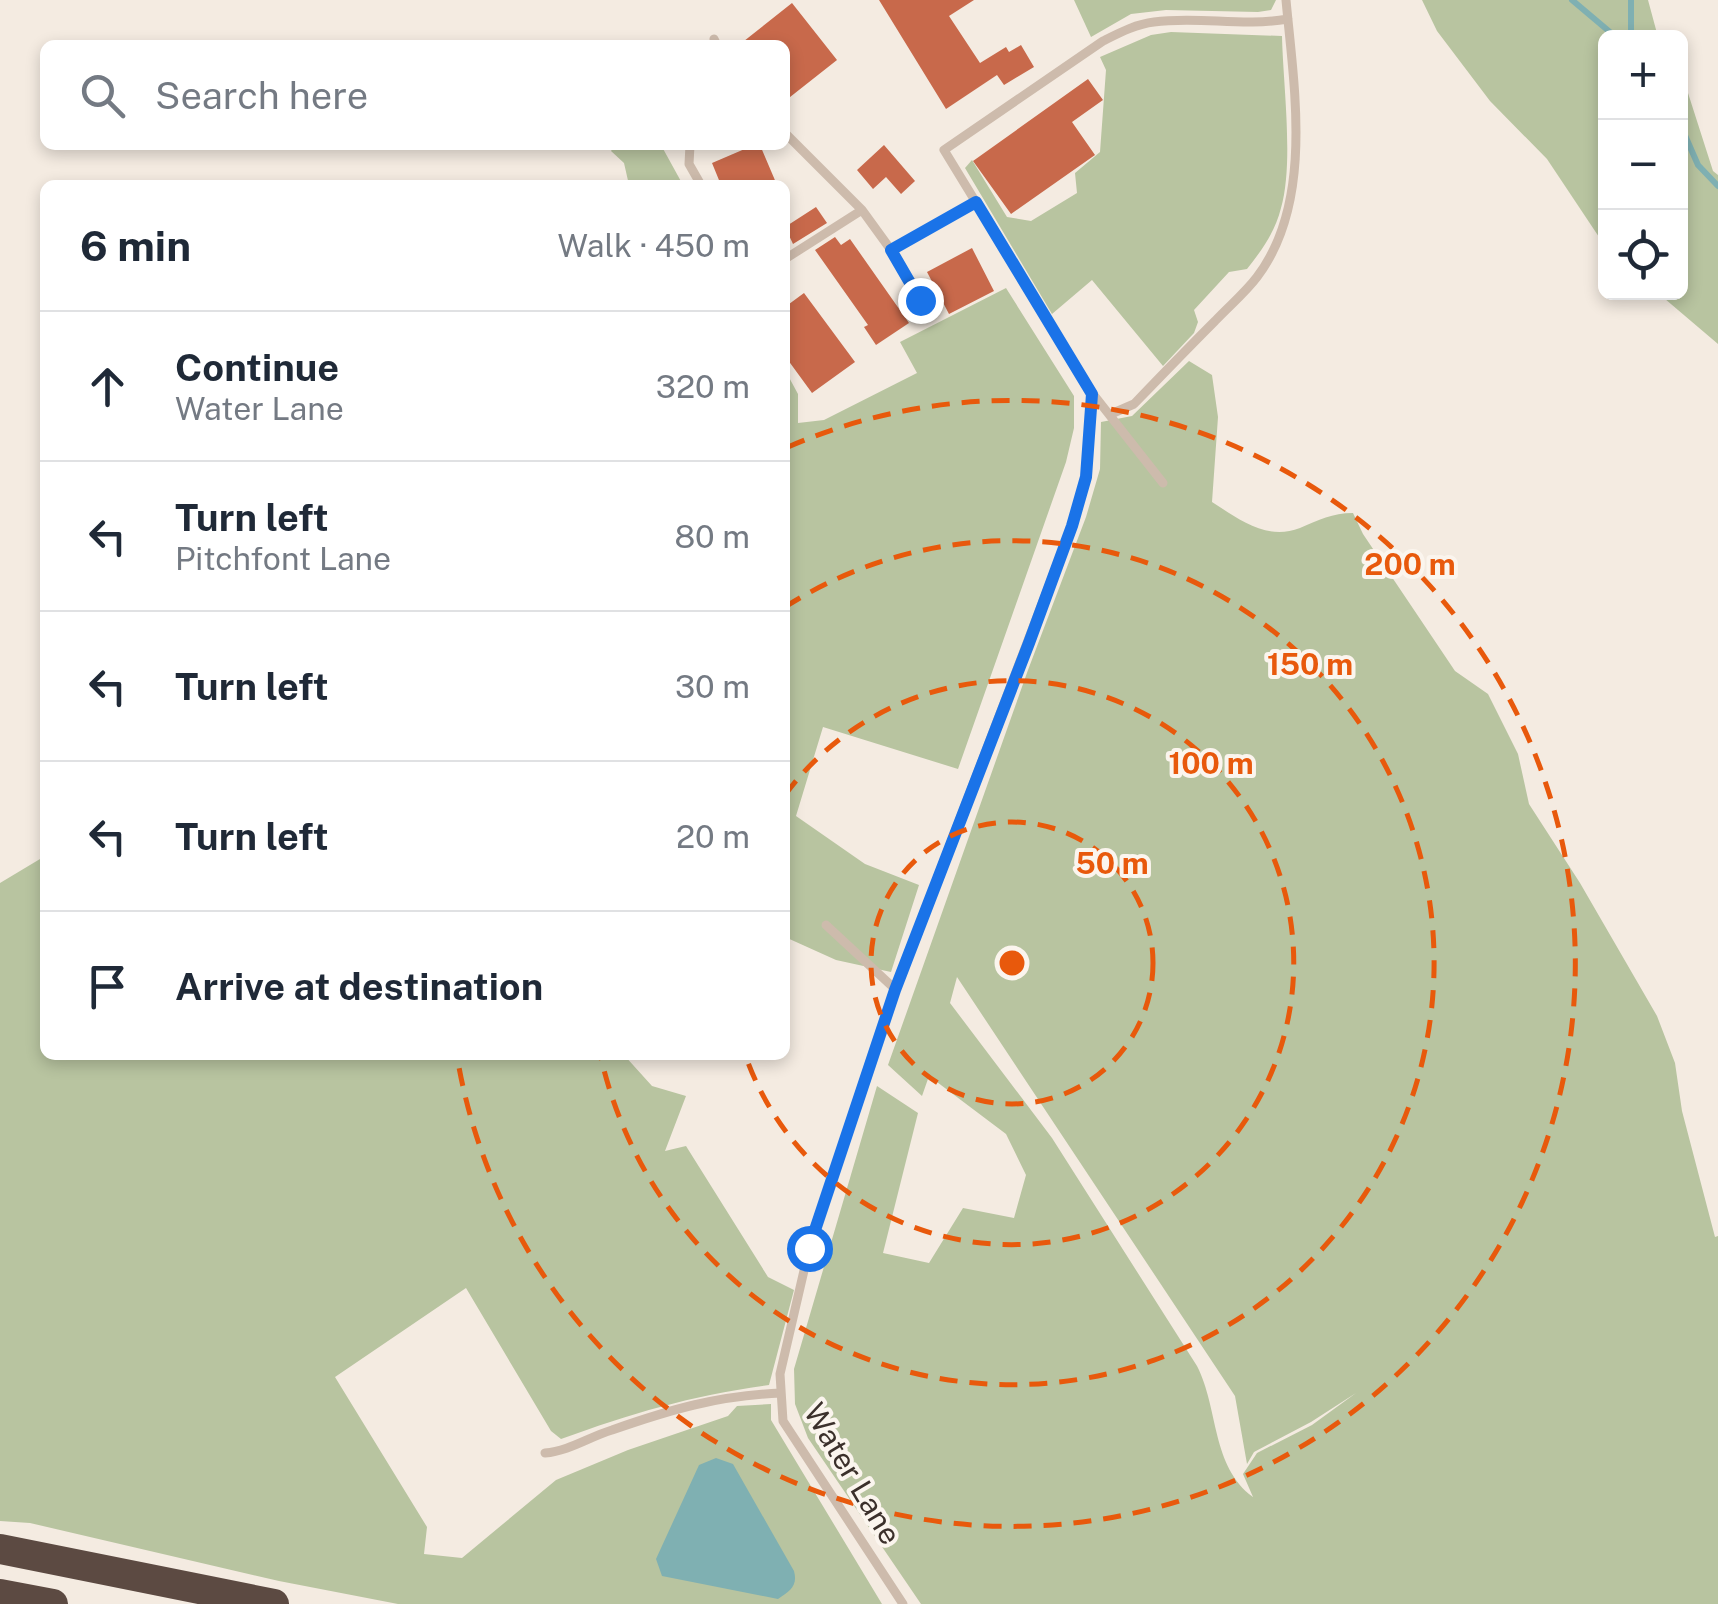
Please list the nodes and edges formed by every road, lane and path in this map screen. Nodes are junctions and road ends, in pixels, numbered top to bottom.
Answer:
1 (1286, 0) edge
2 (1288, 19) junction
3 (790, 138) edge
4 (690, 150) edge
5 (698, 180) edge
6 (976, 202) junction
7 (862, 210) junction
8 (891, 250) junction
9 (790, 256) edge
10 (933, 307) dead end
11 (1092, 394) junction
12 (1110, 414) junction
13 (1164, 483) dead end
14 (826, 925) dead end
15 (895, 990) junction
16 (782, 1393) junction
17 (546, 1453) dead end
18 (0, 1549) edge
19 (0, 1594) edge
20 (53, 1604) edge
21 (274, 1604) edge
22 (902, 1604) edge

1 - 2 lane
2 - 6 lane
2 - 12 lane
3 - 7 lane
4 - 5 lane
6 - 8 lane
6 - 11 lane
7 - 8 lane
7 - 9 lane
8 - 10 lane
11 - 12 lane
11 - 15 lane, Water Lane
12 - 13 lane
14 - 15 lane
15 - 16 lane, Water Lane
16 - 17 lane
16 - 22 lane, Water Lane
18 - 21 highway
19 - 20 highway

